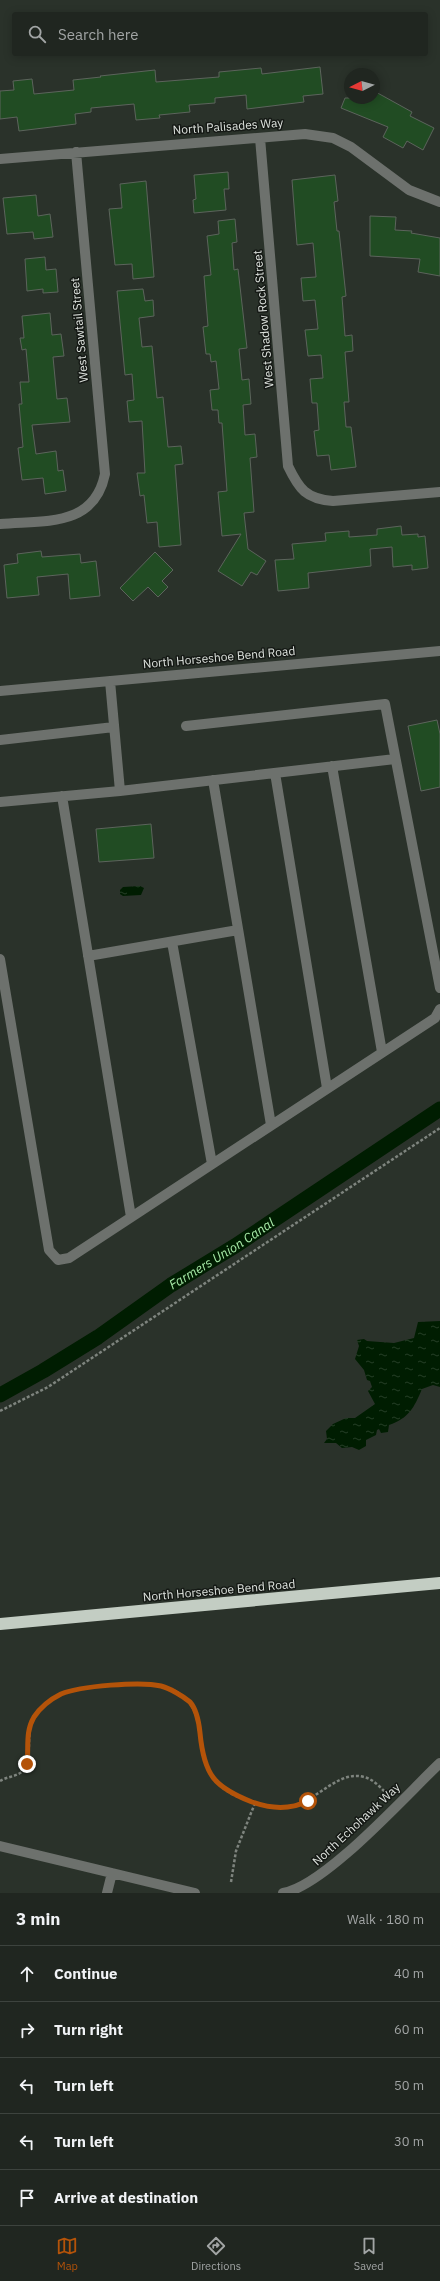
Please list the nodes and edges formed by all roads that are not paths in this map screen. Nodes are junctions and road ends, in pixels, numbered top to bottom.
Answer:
1 (260, 138) junction
2 (76, 152) junction
3 (0, 159) edge
4 (440, 202) edge
5 (440, 492) edge
6 (0, 524) edge
7 (440, 651) edge
8 (110, 681) junction
9 (0, 691) edge
10 (186, 726) dead end
11 (114, 727) junction
12 (0, 740) edge
13 (395, 759) junction
14 (332, 766) junction
15 (275, 773) junction
16 (213, 780) junction
17 (120, 791) junction
18 (62, 796) junction
19 (0, 802) edge
20 (238, 930) junction
21 (172, 942) junction
22 (88, 956) junction
23 (0, 959) edge
24 (440, 988) edge
25 (440, 1009) edge
26 (382, 1052) junction
27 (327, 1088) junction
28 (270, 1126) junction
29 (212, 1164) junction
30 (131, 1217) junction
31 (440, 1584) edge
32 (0, 1624) edge
33 (440, 1763) edge
34 (0, 1846) edge
35 (112, 1873) junction
36 (294, 1892) edge
37 (106, 1893) edge
38 (195, 1893) edge
39 (283, 1893) edge

1 - 2 street, North Palisades Way
1 - 4 street, North Palisades Way
1 - 5 street, West Shadow Rock Street
2 - 3 street, North Palisades Way
2 - 6 street, West Sawtail Street
7 - 8 street, North Horseshoe Bend Road
8 - 9 street, North Horseshoe Bend Road
8 - 11 street
10 - 13 street
11 - 12 street
11 - 17 street
13 - 14 street
13 - 24 street
14 - 15 street
14 - 26 street
15 - 16 street
15 - 27 street
16 - 17 street
16 - 20 street
17 - 18 street
18 - 19 street
18 - 22 street
20 - 21 street
20 - 28 street
21 - 22 street
21 - 29 street
22 - 30 street
23 - 30 street
25 - 26 street
26 - 27 street
27 - 28 street
28 - 29 street
29 - 30 street
31 - 32 highway, North Horseshoe Bend Road
33 - 36 street, North Echohawk Way
34 - 35 street
35 - 37 street
35 - 38 street
36 - 39 street, North Echohawk Way

